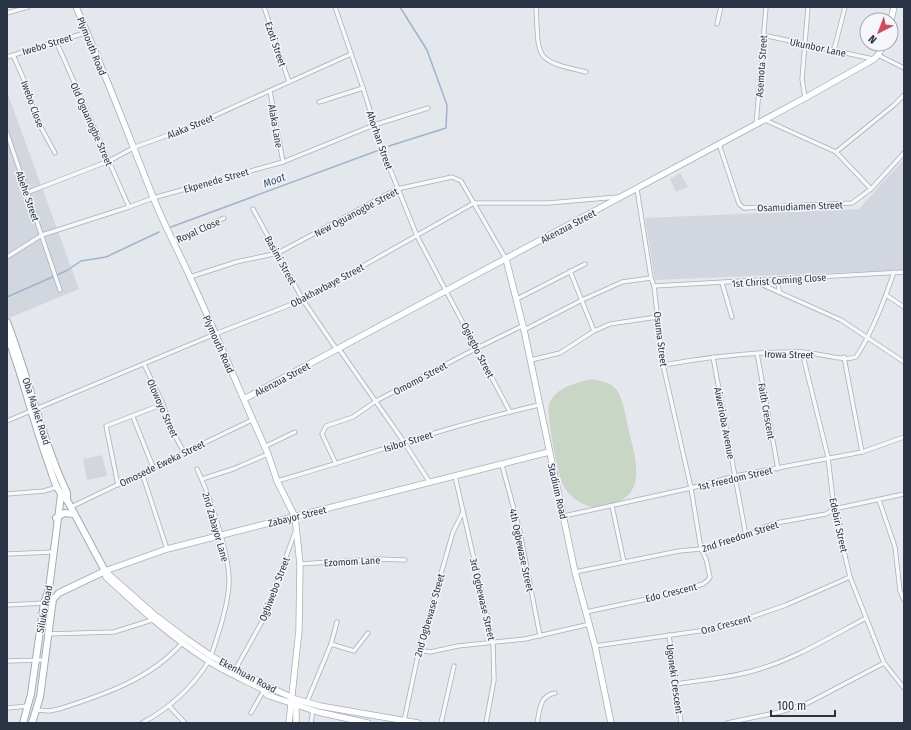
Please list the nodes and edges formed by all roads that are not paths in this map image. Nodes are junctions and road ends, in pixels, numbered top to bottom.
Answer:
1 (28, 7) edge
2 (76, 7) edge
3 (264, 7) edge
4 (335, 7) edge
5 (536, 7) edge
6 (721, 7) edge
7 (766, 7) edge
8 (808, 7) edge
9 (845, 7) edge
10 (7, 13) edge
11 (717, 24) dead end
12 (88, 32) junction
13 (763, 35) junction
14 (56, 41) junction
15 (804, 44) junction
16 (834, 50) junction
17 (879, 52) edge
18 (13, 54) junction
19 (351, 54) junction
20 (7, 57) edge
21 (876, 57) junction
22 (904, 68) edge
23 (586, 72) dead end
24 (289, 82) junction
25 (363, 88) junction
26 (270, 90) junction
27 (904, 95) edge
28 (805, 98) junction
29 (319, 102) dead end
30 (428, 108) dead end
31 (765, 120) junction
32 (374, 125) junction
33 (756, 125) junction
34 (7, 133) edge
35 (719, 144) junction
36 (135, 148) junction
37 (836, 152) junction
38 (55, 153) dead end
39 (904, 153) edge
40 (109, 162) junction
41 (282, 162) junction
42 (397, 189) junction
43 (637, 189) junction
44 (871, 189) junction
45 (26, 193) junction
46 (623, 197) junction
47 (153, 198) junction
48 (474, 203) junction
49 (129, 207) junction
50 (253, 209) dead end
51 (224, 218) dead end
52 (42, 235) junction
53 (417, 236) junction
54 (172, 242) junction
55 (278, 253) junction
56 (7, 257) edge
57 (506, 259) junction
58 (585, 264) dead end
59 (570, 271) junction
60 (894, 272) junction
61 (904, 272) edge
62 (190, 277) junction
63 (651, 278) junction
64 (778, 280) junction
65 (755, 282) junction
66 (722, 283) junction
67 (654, 286) junction
68 (446, 289) junction
69 (60, 290) dead end
70 (779, 291) junction
71 (886, 296) junction
72 (517, 299) junction
73 (303, 300) junction
74 (582, 300) junction
75 (904, 307) edge
76 (657, 317) junction
77 (732, 317) dead end
78 (7, 322) edge
79 (523, 328) junction
80 (594, 331) junction
81 (215, 334) junction
82 (7, 335) edge
83 (867, 338) junction
84 (477, 348) junction
85 (338, 349) junction
86 (802, 352) junction
87 (757, 353) junction
88 (713, 357) junction
89 (844, 357) junction
90 (531, 360) junction
91 (904, 362) edge
92 (144, 364) junction
93 (663, 365) junction
94 (244, 399) junction
95 (376, 401) junction
96 (163, 404) junction
97 (539, 405) junction
98 (33, 412) junction
99 (510, 412) junction
100 (133, 417) junction
101 (252, 420) junction
102 (7, 421) edge
103 (295, 432) dead end
104 (904, 437) edge
105 (404, 442) junction
106 (264, 447) junction
107 (184, 452) junction
108 (549, 452) junction
109 (862, 452) junction
110 (268, 454) junction
111 (828, 457) junction
112 (336, 464) junction
113 (502, 465) junction
114 (153, 467) junction
115 (197, 469) dead end
116 (778, 469) junction
117 (142, 473) junction
118 (455, 476) junction
119 (735, 476) junction
120 (202, 479) junction
121 (277, 481) junction
122 (430, 483) junction
123 (118, 485) junction
124 (57, 487) junction
125 (691, 488) junction
126 (7, 494) edge
127 (904, 494) edge
128 (60, 495) junction
129 (67, 500) junction
130 (879, 500) junction
131 (612, 506) junction
132 (71, 507) junction
133 (834, 509) junction
134 (463, 512) junction
135 (74, 514) junction
136 (564, 516) junction
137 (295, 517) junction
138 (56, 518) junction
139 (297, 527) junction
140 (220, 535) junction
141 (746, 536) junction
142 (167, 549) junction
143 (701, 549) junction
144 (53, 552) junction
145 (7, 554) edge
146 (405, 560) dead end
147 (624, 562) junction
148 (300, 564) junction
149 (105, 571) junction
150 (575, 572) junction
151 (850, 577) junction
152 (53, 599) joint
153 (904, 600) edge
154 (44, 603) junction
155 (7, 605) edge
156 (586, 612) junction
157 (866, 618) junction
158 (152, 620) junction
159 (337, 622) dead end
160 (590, 624) junction
161 (368, 633) dead end
162 (48, 634) junction
163 (669, 635) junction
164 (540, 636) junction
165 (493, 642) junction
166 (182, 643) junction
167 (331, 644) junction
168 (595, 646) junction
169 (418, 650) junction
170 (210, 659) junction
171 (35, 660) junction
172 (44, 660) junction
173 (7, 661) edge
174 (884, 662) junction
175 (454, 666) dead end
176 (235, 670) junction
177 (674, 684) junction
178 (904, 688) edge
179 (264, 690) junction
180 (555, 693) dead end
181 (293, 699) junction
182 (307, 702) junction
183 (29, 706) junction
184 (169, 706) junction
185 (7, 708) edge
186 (37, 710) junction
187 (313, 710) junction
188 (251, 713) dead end
189 (404, 721) junction
190 (23, 723) edge
191 (32, 723) edge
192 (142, 723) edge
193 (185, 723) edge
194 (289, 723) edge
195 (296, 723) edge
196 (311, 723) edge
197 (365, 723) edge
198 (418, 723) edge
199 (442, 723) edge
200 (486, 723) edge
201 (537, 723) edge
202 (611, 723) edge
203 (681, 723) edge
204 (726, 723) edge

1 - 10 street
2 - 12 street, Plymouth Road
3 - 24 street, Ezoti Street
4 - 19 street, Ahorhan Street
5 - 23 street
6 - 11 street
7 - 13 street, Asemota Street
8 - 15 street
9 - 16 street
12 - 14 street, Iwebo Street
12 - 36 street, Plymouth Road
13 - 15 street, Ukunbor Lane
13 - 33 street, Asemota Street
14 - 18 street, Iwebo Street
14 - 40 street, Old Oguanogbe Street
15 - 16 street, Ukunbor Lane
15 - 28 street
16 - 21 street, Ukunbor Lane
17 - 21 street
18 - 20 street, Iwebo Street
18 - 38 street, Iwebo Close
19 - 24 street, Alaka Street
19 - 25 street, Ahorhan Street
21 - 22 street, Ukunbor Lane
21 - 28 street, Akenzua Street
24 - 26 street, Alaka Street
25 - 29 street
25 - 32 street, Ahorhan Street
26 - 36 street, Alaka Street
26 - 41 street, Alaka Lane
27 - 37 street
28 - 31 street, Akenzua Street
30 - 32 street, Ekpenede Street
31 - 33 street, Akenzua Street
31 - 37 street
32 - 41 street, Ekpenede Street
32 - 42 street, Ahorhan Street
33 - 35 street, Akenzua Street
34 - 45 street, Abehe Street
35 - 43 street, Akenzua Street
35 - 44 street, Osamudiamen Street
36 - 40 street, Alaka Street
36 - 47 street, Plymouth Road
37 - 44 street
39 - 44 street, Osamudiamen Street
40 - 45 street, Alaka Street
40 - 49 street, Old Oguanogbe Street
41 - 47 street, Ekpenede Street
42 - 48 street, New Oguanogbe Street
42 - 53 street, Ahorhan Street
42 - 55 street, New Oguanogbe Street
43 - 46 street, Akenzua Street
43 - 63 street, Osuma Street
45 - 52 street, Abehe Street
46 - 48 street
46 - 57 street, Akenzua Street
47 - 49 street, Ekpenede Street
47 - 54 street, Plymouth Road
48 - 53 street, Obakhavbaye Street
48 - 57 street, New Oguanogbe Street
49 - 52 street, Ekpenede Street
50 - 55 street, Basimi Street
51 - 54 street, Royal Close
52 - 56 street, Ekpenede Street
52 - 69 street, Abehe Street
53 - 68 street, Ahorhan Street
53 - 73 street, Obakhavbaye Street
54 - 62 street, Plymouth Road
55 - 62 street, New Oguanogbe Street
55 - 73 street, Basimi Street
57 - 68 street, Akenzua Street
57 - 72 street, Stadium Road
58 - 59 street
59 - 72 street
59 - 74 street
60 - 61 street, 1st Christ Coming Close
60 - 64 street, 1st Christ Coming Close
60 - 71 street
62 - 81 street, Plymouth Road
63 - 67 street, Osuma Street
63 - 74 street, Omomo Street
64 - 65 street, 1st Christ Coming Close
64 - 70 street
65 - 66 street, 1st Christ Coming Close
65 - 70 street
66 - 67 street, 1st Christ Coming Close
66 - 77 street
67 - 76 street, Osuma Street
68 - 84 street, Ogiegbo Street
68 - 85 street, Akenzua Street
70 - 83 street
71 - 75 street
71 - 83 street
72 - 79 street, Stadium Road
73 - 81 street, Obakhavbaye Street
73 - 85 street, Basimi Street
74 - 79 street, Omomo Street
74 - 80 street
76 - 80 street
76 - 93 street, Osuma Street
78 - 98 main road, Oba Market Road
79 - 84 street, Omomo Street
79 - 90 street, Stadium Road
80 - 90 street
81 - 92 street, Obakhavbaye Street
81 - 94 street, Plymouth Road
82 - 98 main road, Oba Market Road
83 - 89 street
83 - 91 street
84 - 95 street, Omomo Street
84 - 99 street, Ogiegbo Street
85 - 94 street, Akenzua Street
85 - 95 street, Basimi Street
86 - 87 street, Irowa Street
86 - 89 street, Irowa Street
86 - 111 street, Edebiri Street
87 - 88 street, Irowa Street
87 - 116 street, Faith Crescent
88 - 93 street, Irowa Street
88 - 119 street, Aiwerioba Avenue
89 - 109 street
90 - 97 street, Stadium Road
92 - 96 street, Olowoyo Street
92 - 98 street, Obakhavbaye Street
93 - 125 street, Osuma Street
94 - 101 street, Plymouth Road
95 - 105 street, Basimi Street
95 - 112 street, Omomo Street
96 - 100 street
96 - 107 street, Olowoyo Street
97 - 99 street, Isibor Street
97 - 108 street, Stadium Road
98 - 102 street, Obakhavbaye Street
98 - 124 main road, Oba Market Road
98 - 129 main road, Oba Market Road
99 - 105 street, Isibor Street
100 - 114 street
100 - 123 street
101 - 106 street, Plymouth Road
101 - 107 street, Omosede Eweka Street
103 - 106 street
104 - 109 street, 1st Freedom Street
105 - 112 street, Isibor Street
105 - 122 street, Basimi Street
106 - 110 street, Plymouth Road
107 - 114 street, Omosede Eweka Street
108 - 113 street, Zabayor Street
108 - 136 street, Stadium Road
109 - 111 street, 1st Freedom Street
110 - 120 street
110 - 121 street, Plymouth Road
111 - 116 street, 1st Freedom Street
111 - 133 street, Edebiri Street
112 - 121 street, Isibor Street
113 - 118 street, Zabayor Street
113 - 164 street, 4th Ogbewase Street
114 - 117 street, Omosede Eweka Street
115 - 120 street, 2nd Zabayor Lane
116 - 119 street, 1st Freedom Street
117 - 123 street, Omosede Eweka Street
117 - 142 street
118 - 122 street, Zabayor Street
118 - 134 street, 3rd Ogbewase Street
119 - 125 street, 1st Freedom Street
119 - 141 street, Aiwerioba Avenue
120 - 140 street, 2nd Zabayor Lane
121 - 137 street, Plymouth Road
122 - 137 street, Zabayor Street
123 - 132 street, Omosede Eweka Street
124 - 126 street
124 - 128 main road, Oba Market Road
125 - 131 street, 1st Freedom Street
125 - 143 street, Edo Crescent
127 - 130 street, 2nd Freedom Street
128 - 129 main road, Ekenhuan Road
128 - 138 main road, Siluko Road
129 - 132 main road, Ekenhuan Road
130 - 133 street, 2nd Freedom Street
130 - 153 street
131 - 136 street, 1st Freedom Street
131 - 147 street
132 - 135 main road, Ekenhuan Road
133 - 141 street, 2nd Freedom Street
133 - 151 street, Edebiri Street
134 - 165 street, 3rd Ogbewase Street
134 - 169 street, 2nd Ogbewase Street
135 - 138 main road
135 - 149 main road, Ekenhuan Road
136 - 150 street, Stadium Road
137 - 139 street, Plymouth Road
137 - 140 street, Zabayor Street
138 - 144 main road, Siluko Road
139 - 148 street, Plymouth Road
139 - 176 street, Ogbiwebo Street
140 - 142 street, Zabayor Street
140 - 170 street, 2nd Zabayor Lane
141 - 143 street, 2nd Freedom Street
142 - 149 street, Zabayor Street
143 - 147 street, 2nd Freedom Street
143 - 156 street, Edo Crescent
144 - 145 street
144 - 154 main road, Siluko Road
146 - 148 street, Ezomom Lane
147 - 150 street, 2nd Freedom Street
148 - 181 street, Plymouth Road
149 - 152 main road, Zabayor Street
149 - 158 street, Ekenhuan Road
149 - 170 street, Ekenhuan Road
150 - 156 street, Stadium Road
151 - 157 street, Edebiri Street
151 - 163 street, Ora Crescent
152 - 162 main road, Siluko Road
154 - 155 street
154 - 171 main road, Siluko Road
156 - 160 street, Stadium Road
157 - 174 street, Edebiri Street
157 - 177 street
158 - 162 street
158 - 166 street, Ekenhuan Road
159 - 167 street
160 - 164 street
160 - 168 street, Stadium Road
161 - 167 street
162 - 172 main road, Siluko Road
163 - 168 street, Ora Crescent
163 - 177 street, Ugoneki Crescent
164 - 165 street
165 - 169 street
165 - 200 street, 3rd Ogbewase Street
166 - 170 street, Ekenhuan Road
166 - 186 street
167 - 182 street
168 - 202 street, Stadium Road
169 - 189 street, 2nd Ogbewase Street
170 - 176 street, Ekenhuan Road
170 - 179 street, Ekenhuan Road
170 - 184 street
171 - 172 street
171 - 173 street
171 - 183 main road, Siluko Road
172 - 186 main road, Siluko Road
174 - 178 street, Edebiri Street
174 - 204 street
175 - 199 street
176 - 181 street, Ekenhuan Road
177 - 203 street, Ugoneki Crescent
179 - 181 street, Ekenhuan Road
179 - 188 street
180 - 201 street
181 - 182 street, Ekenhuan Road
181 - 187 street, Ekenhuan Road
181 - 194 street
181 - 195 street
182 - 189 street, Ekenhuan Road
183 - 185 street
183 - 190 main road, Siluko Road
184 - 192 street
184 - 193 street
186 - 191 main road, Siluko Road
187 - 196 street
187 - 197 street, Ekenhuan Road
189 - 198 street, Ekenhuan Road

